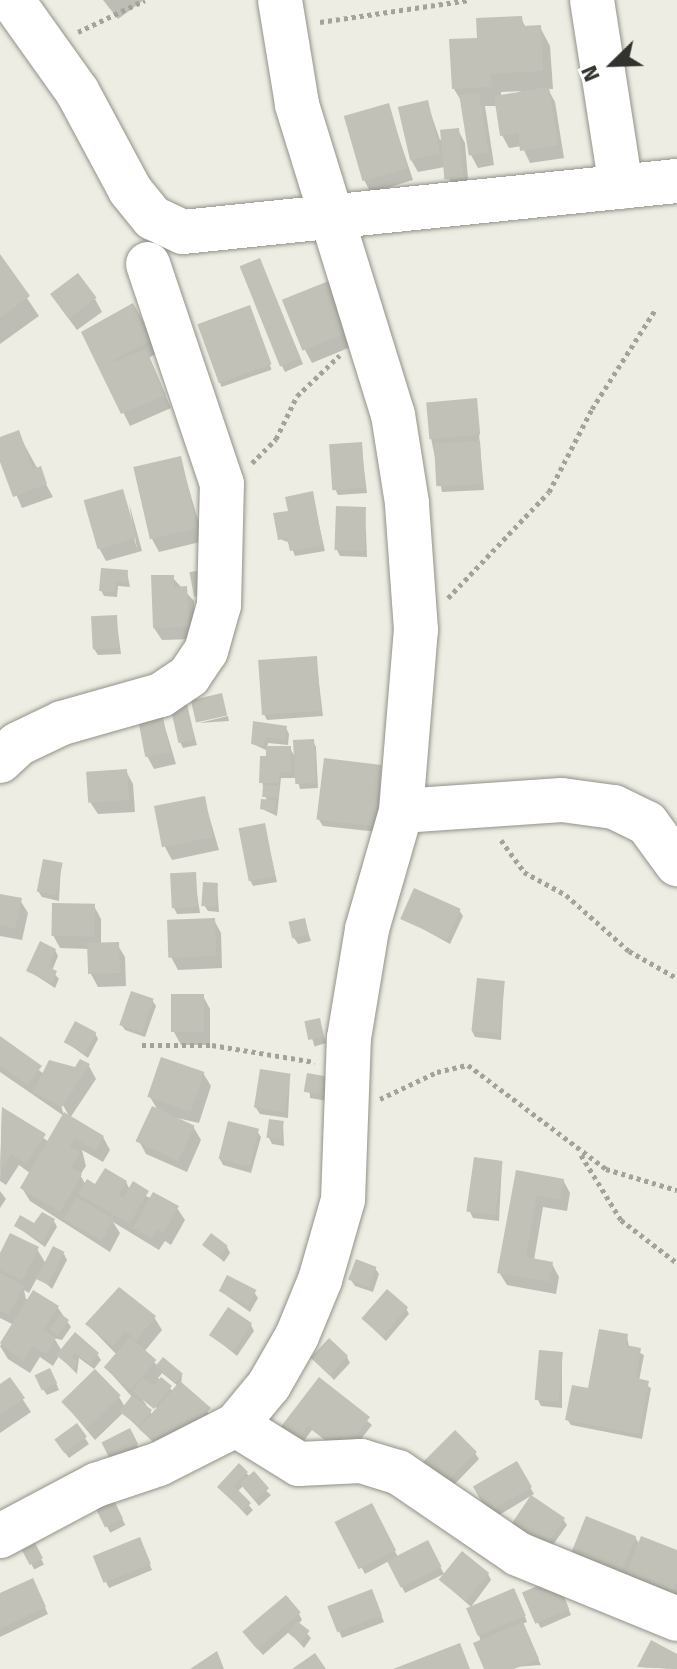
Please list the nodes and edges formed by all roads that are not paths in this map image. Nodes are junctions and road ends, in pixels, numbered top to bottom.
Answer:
1 (12, 0) edge
2 (592, 0) edge
3 (282, 12) edge
4 (677, 181) edge
5 (621, 187) junction
6 (330, 218) junction
7 (148, 264) dead end
8 (0, 761) edge
9 (401, 811) junction
10 (677, 864) edge
11 (236, 1425) junction
12 (0, 1536) edge
13 (677, 1619) edge

1 - 6 street
2 - 5 street
3 - 6 street
4 - 5 street
5 - 6 street
6 - 9 street
7 - 8 street
9 - 10 street
9 - 11 street
11 - 12 street
11 - 13 street

